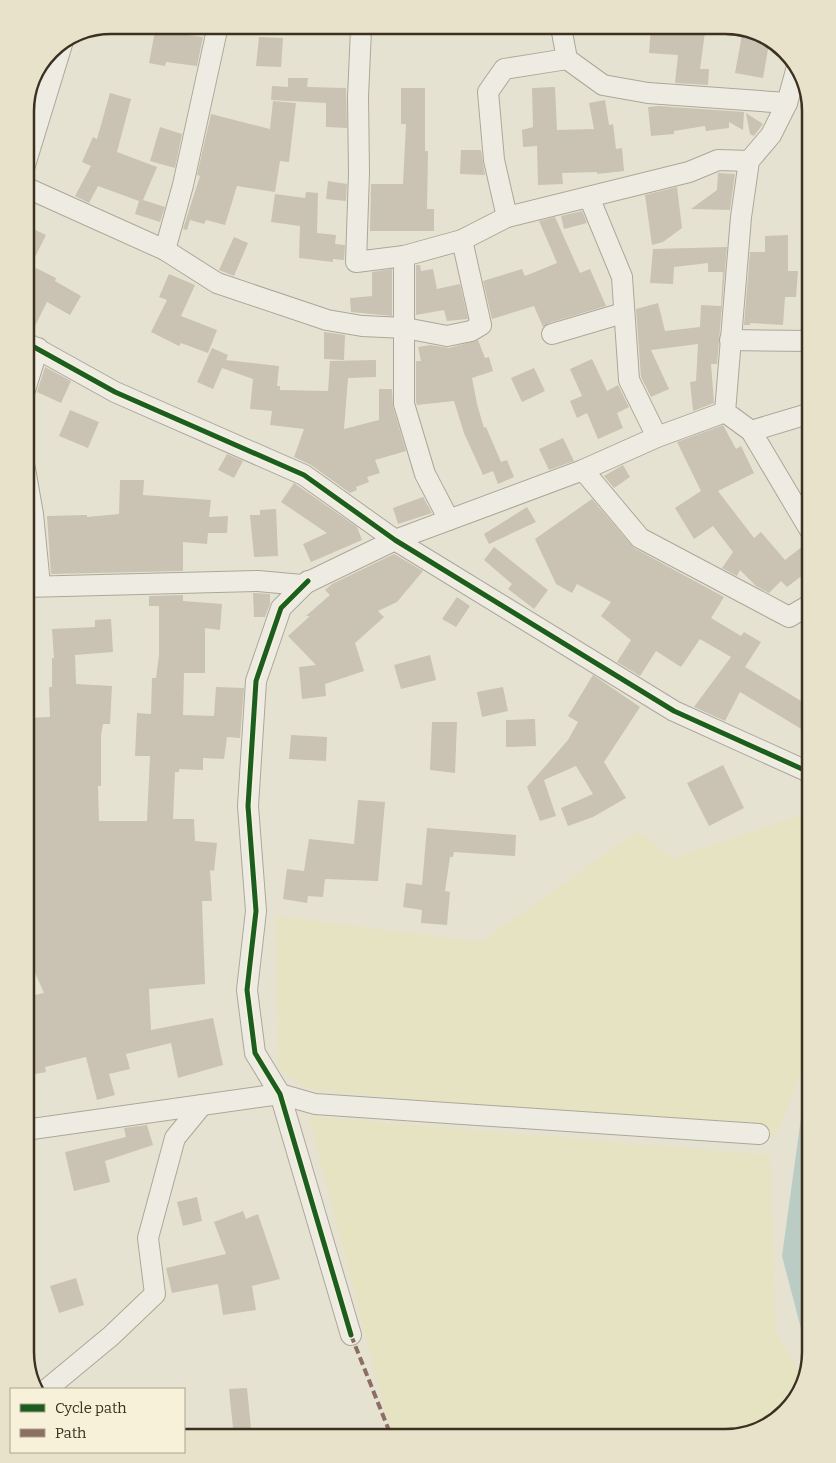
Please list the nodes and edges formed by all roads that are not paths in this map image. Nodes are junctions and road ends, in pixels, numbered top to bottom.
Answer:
1 (216, 34) edge
2 (361, 34) edge
3 (562, 34) edge
4 (59, 54) edge
5 (567, 59) junction
6 (794, 77) edge
7 (787, 103) junction
8 (34, 136) edge
9 (749, 161) junction
10 (34, 191) edge
11 (589, 197) junction
12 (507, 217) junction
13 (462, 240) junction
14 (165, 250) junction
15 (404, 256) junction
16 (623, 313) junction
17 (405, 328) junction
18 (552, 334) dead end
19 (730, 340) junction
20 (802, 341) edge
21 (34, 347) edge
22 (725, 412) junction
23 (802, 416) edge
24 (750, 431) junction
25 (657, 437) junction
26 (583, 470) junction
27 (802, 517) edge
28 (449, 520) junction
29 (395, 540) junction
30 (308, 581) junction
31 (34, 586) edge
32 (802, 609) edge
33 (802, 769) edge
34 (280, 1094) junction
35 (202, 1105) junction
36 (34, 1129) edge
37 (758, 1134) dead end
38 (351, 1335) dead end
39 (48, 1388) edge

1 - 14 street
2 - 15 street
3 - 5 street
4 - 8 street
5 - 7 street
5 - 12 street
6 - 7 street
7 - 9 street
9 - 11 street
9 - 19 street
10 - 14 street
11 - 12 street
11 - 16 street
12 - 13 street
13 - 15 street
13 - 17 street
14 - 17 street
15 - 17 street
16 - 18 street
16 - 25 street
17 - 28 street
19 - 20 street
19 - 22 street
21 - 29 street
22 - 24 street
22 - 25 street
23 - 24 street
24 - 27 street
25 - 26 street
26 - 28 street
26 - 32 street
28 - 29 street
29 - 30 street
29 - 33 street
30 - 31 street
30 - 34 street
34 - 35 street
34 - 37 street
34 - 38 street
35 - 36 street
35 - 39 street

